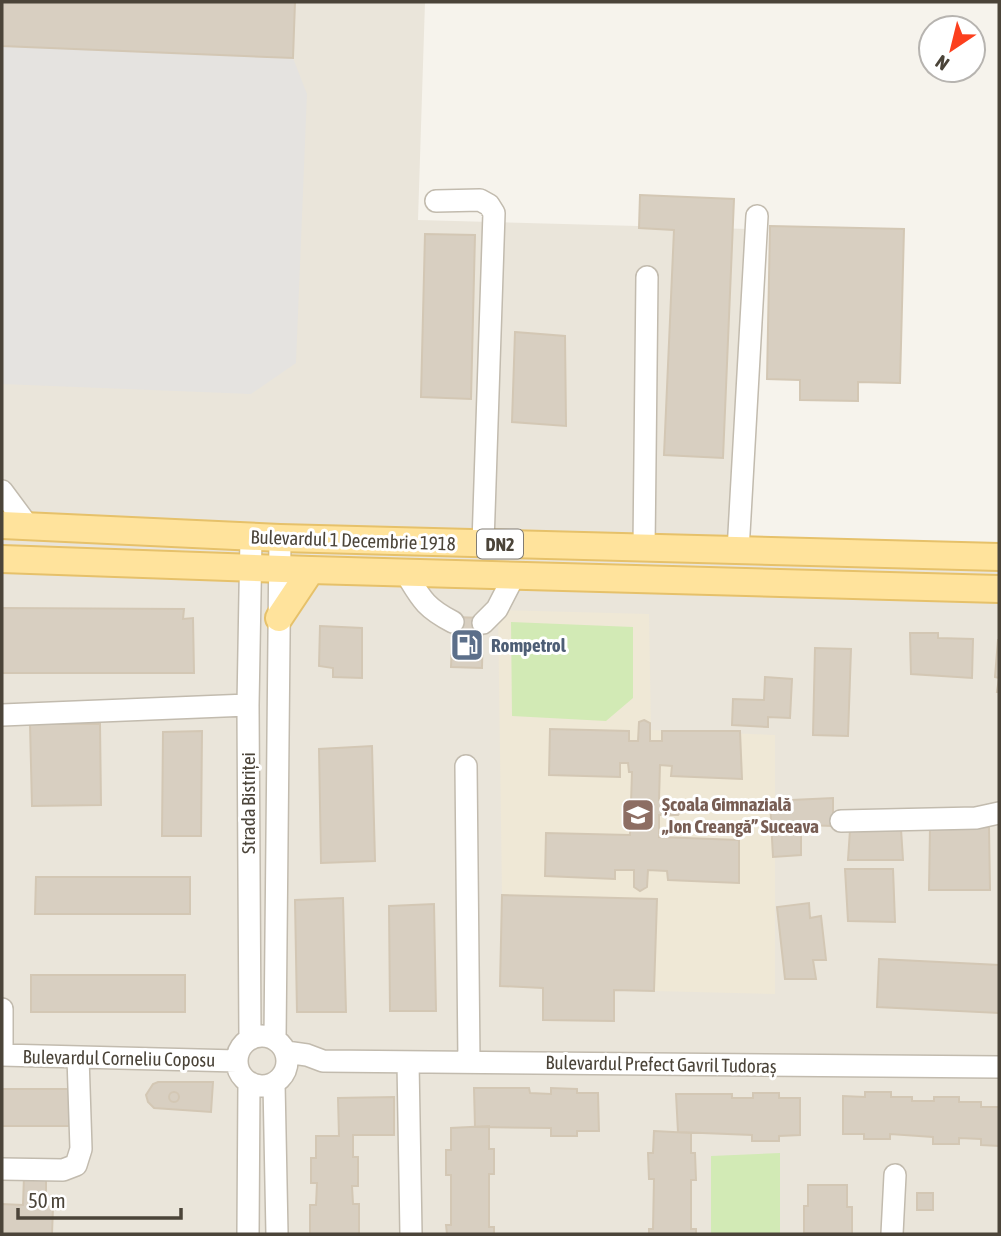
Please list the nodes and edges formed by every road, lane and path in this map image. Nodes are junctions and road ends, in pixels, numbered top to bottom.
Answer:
1 (436, 201) dead end
2 (757, 216) dead end
3 (647, 277) dead end
4 (2, 491) edge
5 (2, 525) edge
6 (28, 526) junction
7 (251, 537) junction
8 (280, 538) junction
9 (483, 543) junction
10 (644, 548) junction
11 (738, 551) junction
12 (999, 557) edge
13 (2, 559) edge
14 (251, 568) junction
15 (280, 569) junction
16 (311, 570) junction
17 (405, 572) junction
18 (514, 576) junction
19 (999, 589) edge
20 (279, 618) junction
21 (453, 622) dead end
22 (483, 623) dead end
23 (248, 705) junction
24 (3, 721) edge
25 (466, 766) dead end
26 (999, 813) edge
27 (841, 821) dead end
28 (2, 1009) edge
29 (250, 1039) junction
30 (2, 1055) edge
31 (78, 1057) junction
32 (237, 1061) junction
33 (280, 1061) junction
34 (408, 1062) junction
35 (469, 1062) junction
36 (999, 1067) edge
37 (249, 1082) junction
38 (2, 1169) edge
39 (895, 1175) dead end
40 (248, 1234) edge
41 (277, 1234) edge
42 (411, 1234) edge
43 (892, 1234) edge

1 - 9 street
2 - 11 street
3 - 10 street
4 - 6 street
5 - 6 main road, Bulevardul 1 Decembrie 1918 / DN2
6 - 7 main road, Bulevardul 1 Decembrie 1918 / DN2
7 - 8 main road, Bulevardul 1 Decembrie 1918 / DN2
7 - 14 street, Strada Bistriței
8 - 9 main road, Bulevardul 1 Decembrie 1918 / DN2
8 - 15 street, Strada Bistriței
9 - 10 main road, Bulevardul 1 Decembrie 1918 / DN2
10 - 11 main road, Bulevardul 1 Decembrie 1918 / DN2
11 - 12 main road, Bulevardul 1 Decembrie 1918 / DN2
13 - 14 main road, Bulevardul 1 Decembrie 1918 / DN2
14 - 15 main road, Bulevardul 1 Decembrie 1918 / DN2
14 - 23 street, Strada Bistriței
15 - 16 main road, Bulevardul 1 Decembrie 1918 / DN2
15 - 20 street, Strada Bistriței
16 - 17 main road, Bulevardul 1 Decembrie 1918 / DN2
16 - 20 main road
17 - 18 main road, Bulevardul 1 Decembrie 1918 / DN2
17 - 21 street
18 - 19 main road, Bulevardul 1 Decembrie 1918 / DN2
18 - 22 street
20 - 33 street, Strada Bistriței
23 - 24 street
23 - 29 street, Strada Bistriței
25 - 35 street
26 - 27 street
28 - 30 street
29 - 32 street
29 - 33 street
30 - 31 street, Bulevardul Corneliu Coposu
31 - 32 street, Bulevardul Corneliu Coposu
31 - 38 street
32 - 37 street
33 - 34 street, Bulevardul Prefect Gavril Tudoraș
33 - 37 street
33 - 41 street, Strada Bistriței
34 - 35 street, Bulevardul Prefect Gavril Tudoraș
34 - 42 street
35 - 36 street, Bulevardul Prefect Gavril Tudoraș
37 - 40 street
39 - 43 street

